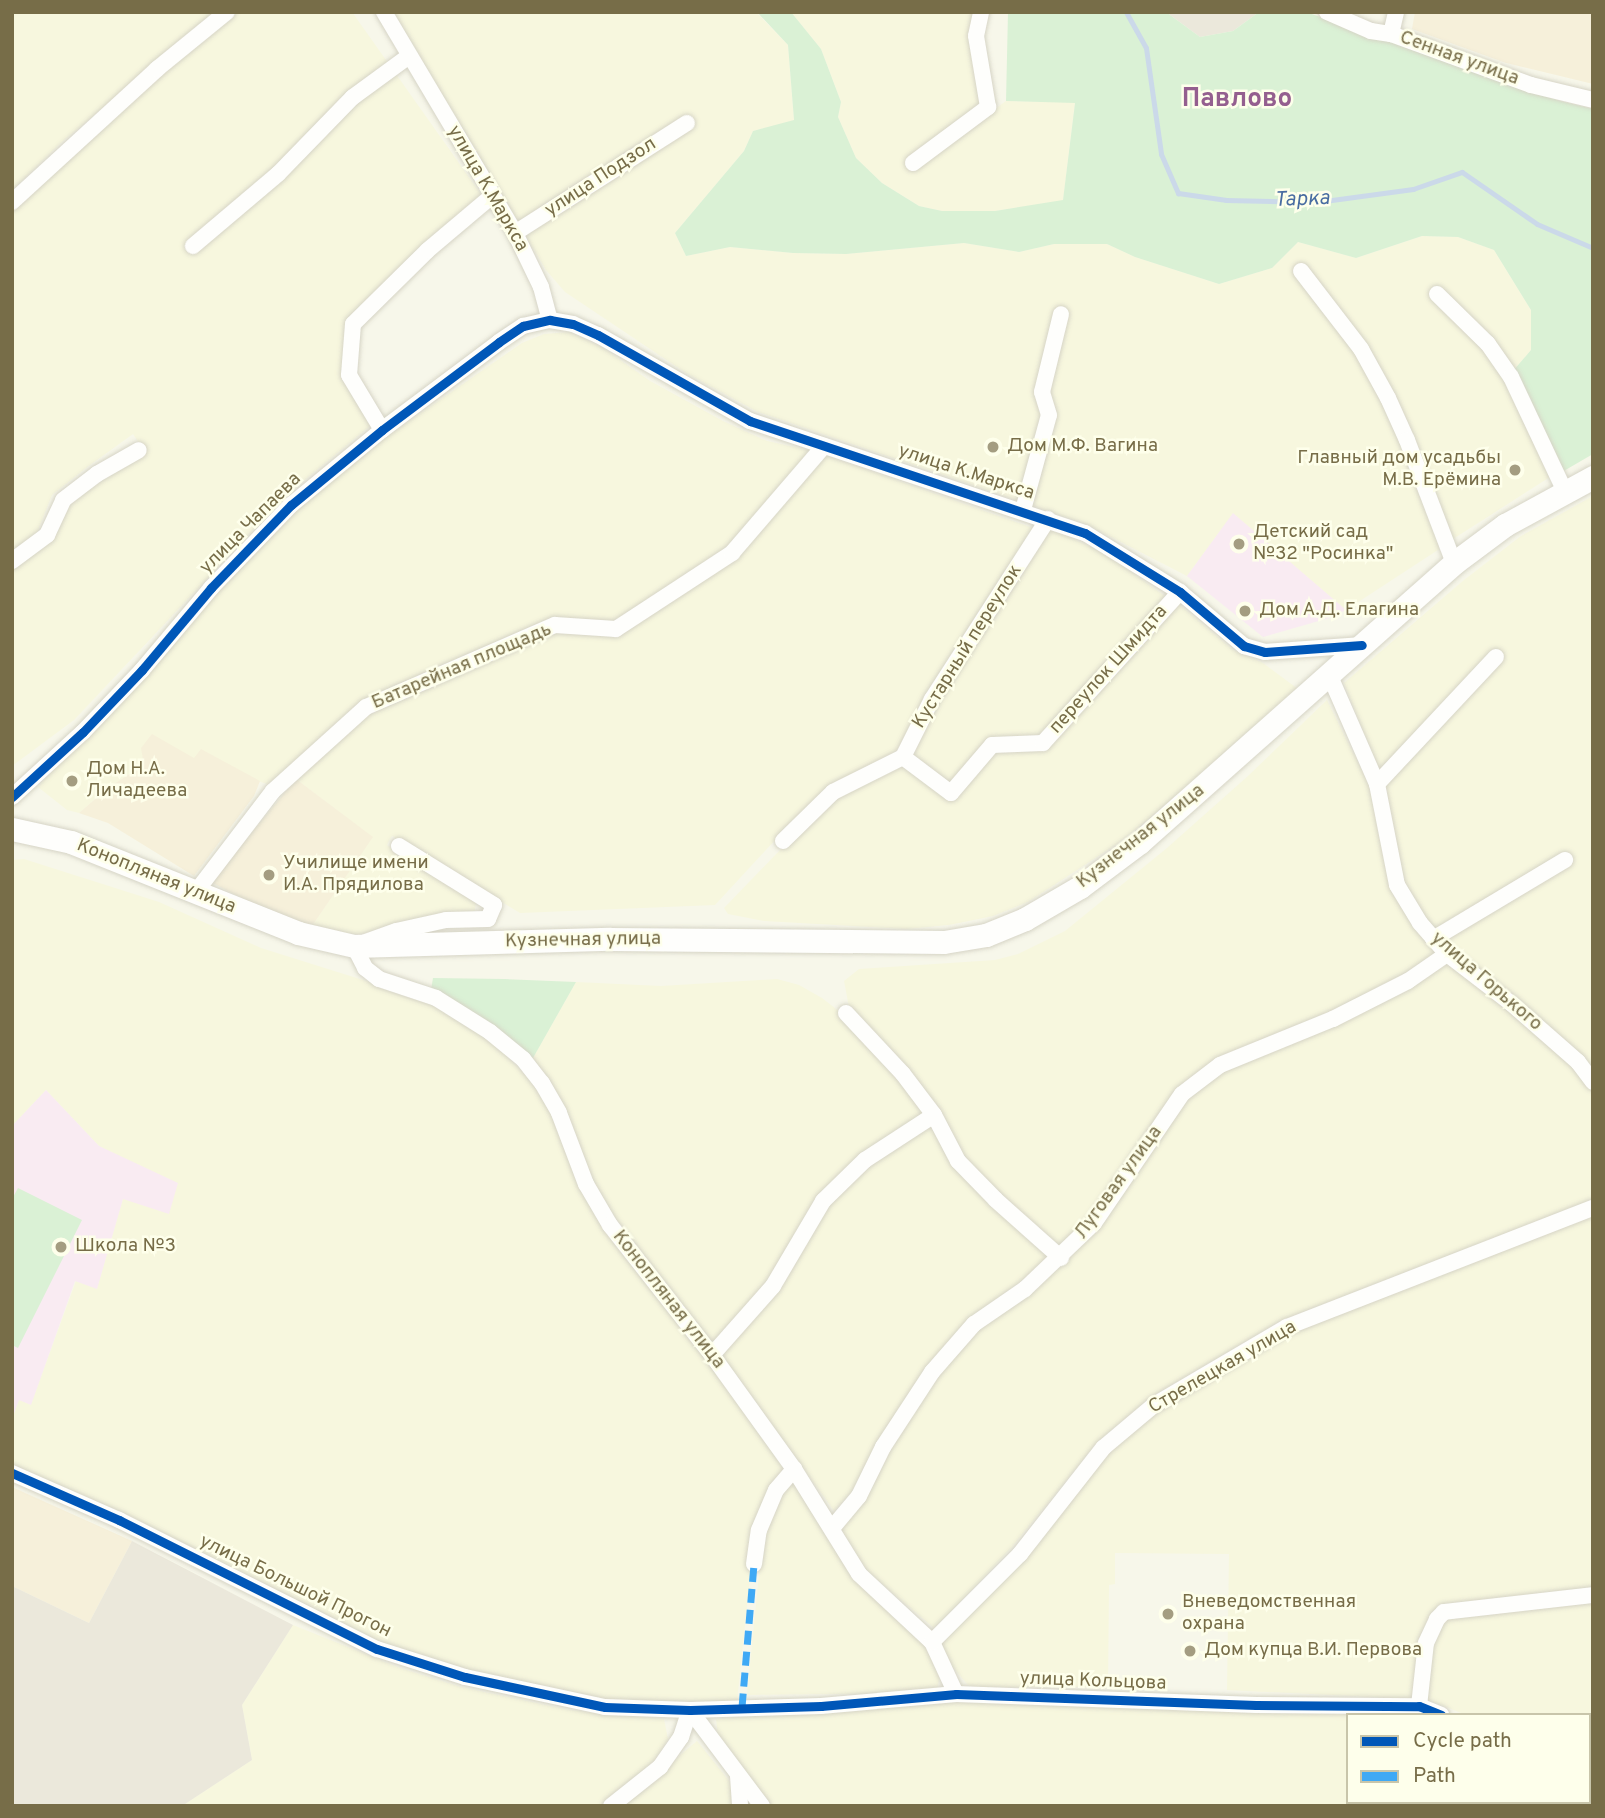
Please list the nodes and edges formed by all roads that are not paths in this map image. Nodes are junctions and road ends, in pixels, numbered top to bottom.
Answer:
1 (227, 12) edge
2 (384, 12) edge
3 (982, 12) edge
4 (1327, 12) edge
5 (1396, 12) edge
6 (1391, 34) junction
7 (409, 56) junction
8 (1593, 100) edge
9 (687, 123) dead end
10 (913, 163) dead end
11 (492, 196) junction
12 (12, 202) edge
13 (515, 233) junction
14 (192, 246) dead end
15 (1301, 271) dead end
16 (1437, 294) dead end
17 (1061, 314) dead end
18 (550, 320) junction
19 (382, 430) junction
20 (824, 446) junction
21 (139, 450) dead end
22 (1593, 477) edge
23 (1565, 492) junction
24 (1023, 510) junction
25 (1048, 519) junction
26 (12, 561) edge
27 (1454, 563) junction
28 (1180, 592) junction
29 (1362, 645) junction
30 (1496, 657) dead end
31 (1329, 674) junction
32 (903, 757) junction
33 (1377, 784) junction
34 (12, 797) edge
35 (12, 829) edge
36 (783, 841) dead end
37 (399, 846) dead end
38 (1565, 860) dead end
39 (195, 893) junction
40 (298, 933) joint
41 (1433, 939) junction
42 (354, 946) junction
43 (1447, 954) junction
44 (846, 1013) dead end
45 (1593, 1082) edge
46 (934, 1115) junction
47 (1593, 1208) edge
48 (1060, 1258) junction
49 (712, 1355) junction
50 (794, 1469) junction
51 (12, 1472) edge
52 (833, 1528) junction
53 (754, 1564) dead end
54 (1593, 1595) edge
55 (932, 1642) junction
56 (956, 1694) junction
57 (1419, 1706) junction
58 (742, 1707) joint
59 (690, 1710) junction
60 (1436, 1713) edge
61 (738, 1776) junction
62 (611, 1806) edge
63 (740, 1806) edge
64 (762, 1806) edge

1 - 12 street
2 - 7 street, улица К.Маркса
3 - 10 street
4 - 6 street, Сенная улица
5 - 6 street
6 - 8 street, Сенная улица
7 - 11 street, улица К.Маркса
7 - 14 street
9 - 13 street, улица Подзол
11 - 13 street, улица К.Маркса
11 - 19 street
13 - 18 street, улица К.Маркса
15 - 27 street
16 - 23 street
17 - 24 street, улица К.Маркса
18 - 19 street, улица Чапаева
18 - 20 street, улица К.Маркса
19 - 34 street, улица Чапаева
20 - 24 street, улица К.Маркса
20 - 39 street, Батарейная площадь
21 - 26 street
22 - 23 main road, Кузнечная улица
23 - 27 main road, Кузнечная улица
24 - 25 street, улица К.Маркса
25 - 28 street, улица К.Маркса
25 - 32 street, Кустарный переулок
27 - 29 main road, Кузнечная улица
28 - 29 street, улица К.Маркса
28 - 32 street, переулок Шмидта
29 - 31 main road, Кузнечная улица
30 - 33 street
31 - 33 street, улица Горького
31 - 42 main road, Кузнечная улица
32 - 36 street
33 - 41 street, улица Горького
35 - 39 main road, Конопляная улица
37 - 42 street
38 - 41 street
39 - 40 main road, Конопляная улица
40 - 42 main road, Кузнечная улица
41 - 43 street, улица Горького
42 - 49 street, Конопляная улица
43 - 45 street, улица Горького
43 - 48 street, Луговая улица
44 - 46 street
46 - 48 street
46 - 49 street
47 - 55 street, Стрелецкая улица
48 - 52 street, Луговая улица
49 - 50 street, Конопляная улица
50 - 52 street, Конопляная улица
50 - 53 street
51 - 59 street, улица Большой Прогон
52 - 55 street, Конопляная улица
54 - 57 street
55 - 56 street, Конопляная улица
56 - 57 street, улица Кольцова
56 - 58 street, улица Кольцова
57 - 60 street, улица Кольцова
58 - 59 street, улица Большой Прогон
59 - 61 street
59 - 62 street
61 - 63 street
61 - 64 street

